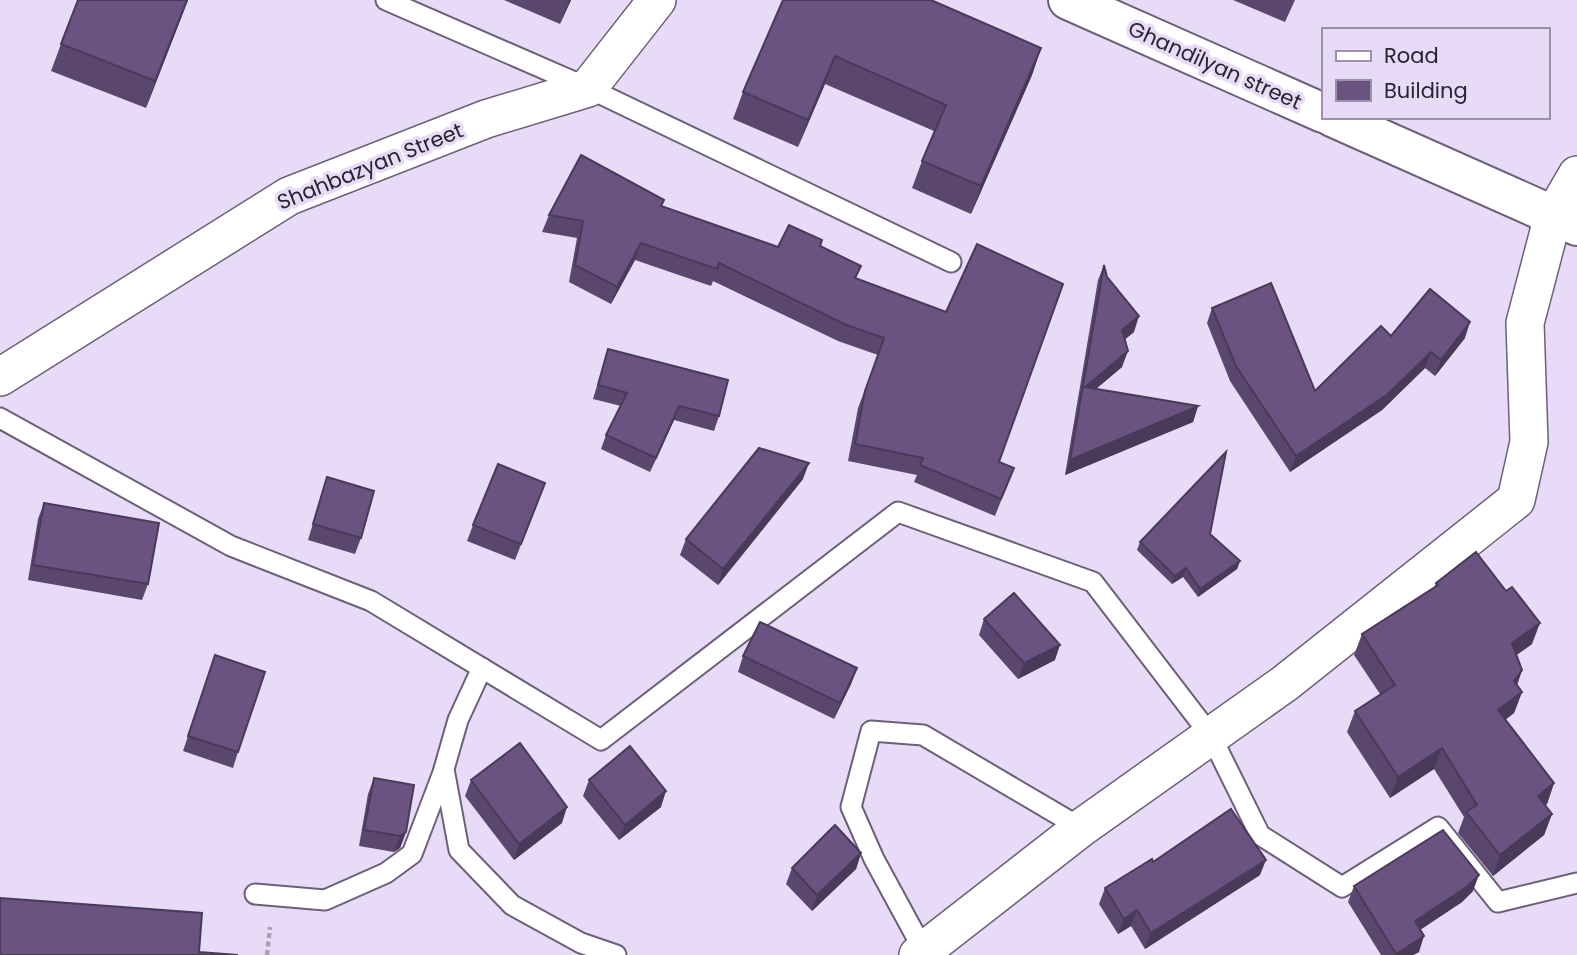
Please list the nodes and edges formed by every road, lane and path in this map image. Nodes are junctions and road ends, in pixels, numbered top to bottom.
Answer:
1 (386, 0) edge
2 (657, 0) edge
3 (1068, 0) edge
4 (587, 88) junction
5 (1322, 113) edge
6 (1336, 119) edge
7 (1577, 175) edge
8 (1565, 221) edge
9 (951, 262) dead end
10 (0, 377) edge
11 (0, 418) edge
12 (482, 668) junction
13 (1211, 736) junction
14 (444, 769) junction
15 (1080, 828) junction
16 (1577, 883) edge
17 (255, 894) dead end
18 (921, 953) edge
19 (616, 955) edge

1 - 4 lane
2 - 4 street
3 - 5 main road, Ghandilyan street
4 - 9 lane
4 - 10 street, Shahbazyan Street
6 - 8 main road
7 - 8 street
8 - 13 street
11 - 12 lane
12 - 13 lane
12 - 14 lane
13 - 15 street
13 - 16 lane
14 - 17 lane
14 - 19 lane
15 - 18 street
15 - 18 lane

